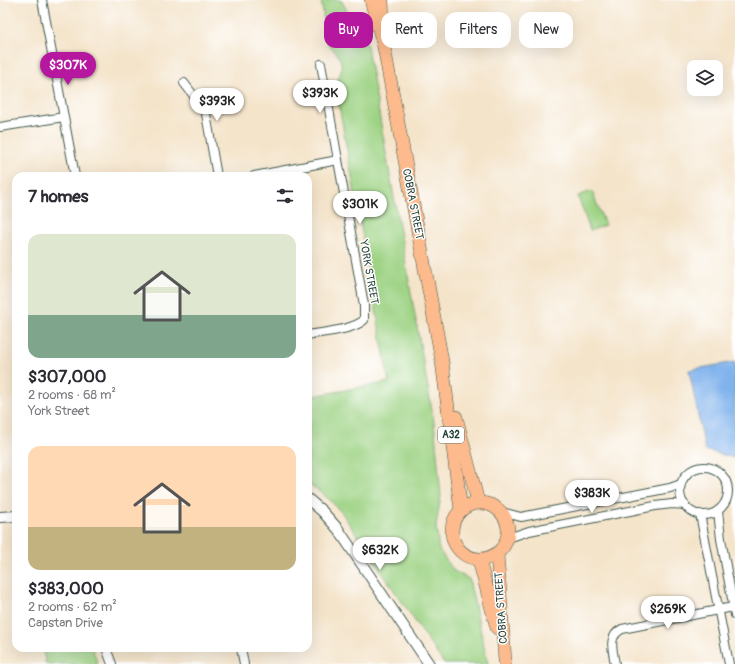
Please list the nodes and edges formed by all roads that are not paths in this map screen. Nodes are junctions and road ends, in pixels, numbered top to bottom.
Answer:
1 (42, 0) edge
2 (371, 0) edge
3 (382, 0) edge
4 (382, 12) edge
5 (381, 37) edge
6 (384, 48) edge
7 (322, 64) dead end
8 (184, 83) dead end
9 (64, 117) junction
10 (0, 127) edge
11 (338, 160) junction
12 (74, 172) edge
13 (216, 172) edge
14 (275, 172) edge
15 (312, 334) edge
16 (442, 361) junction
17 (681, 484) junction
18 (312, 502) edge
19 (478, 502) junction
20 (685, 505) junction
21 (461, 510) junction
22 (718, 510) junction
23 (502, 512) junction
24 (700, 514) junction
25 (12, 516) edge
26 (0, 517) edge
27 (508, 538) junction
28 (497, 554) junction
29 (479, 560) junction
30 (733, 607) junction
31 (718, 610) junction
32 (735, 615) edge
33 (108, 652) edge
34 (242, 652) edge
35 (505, 663) edge
36 (112, 664) edge
37 (244, 664) edge
38 (429, 664) edge
39 (615, 664) edge
40 (729, 664) edge

1 - 9 street
2 - 5 highway, COBRA STREET / A32
3 - 4 highway, COBRA STREET / A32
6 - 16 highway, COBRA STREET / A32
7 - 11 street
8 - 13 street
9 - 10 street
9 - 12 street
11 - 14 street
11 - 15 street, YORK STREET
16 - 19 highway, COBRA STREET / A32
16 - 21 highway, COBRA STREET / A32
17 - 20 street
17 - 22 street
17 - 23 street
18 - 38 street
19 - 21 highway
19 - 23 highway
20 - 24 street
20 - 27 street
21 - 29 highway
22 - 24 street
22 - 30 street
23 - 27 highway
24 - 31 street
25 - 26 street
27 - 28 highway
28 - 29 highway
28 - 35 highway, COBRA STREET
29 - 35 highway, COBRA STREET
30 - 31 street
30 - 32 street
31 - 39 street
31 - 40 street
33 - 36 street
34 - 37 street

